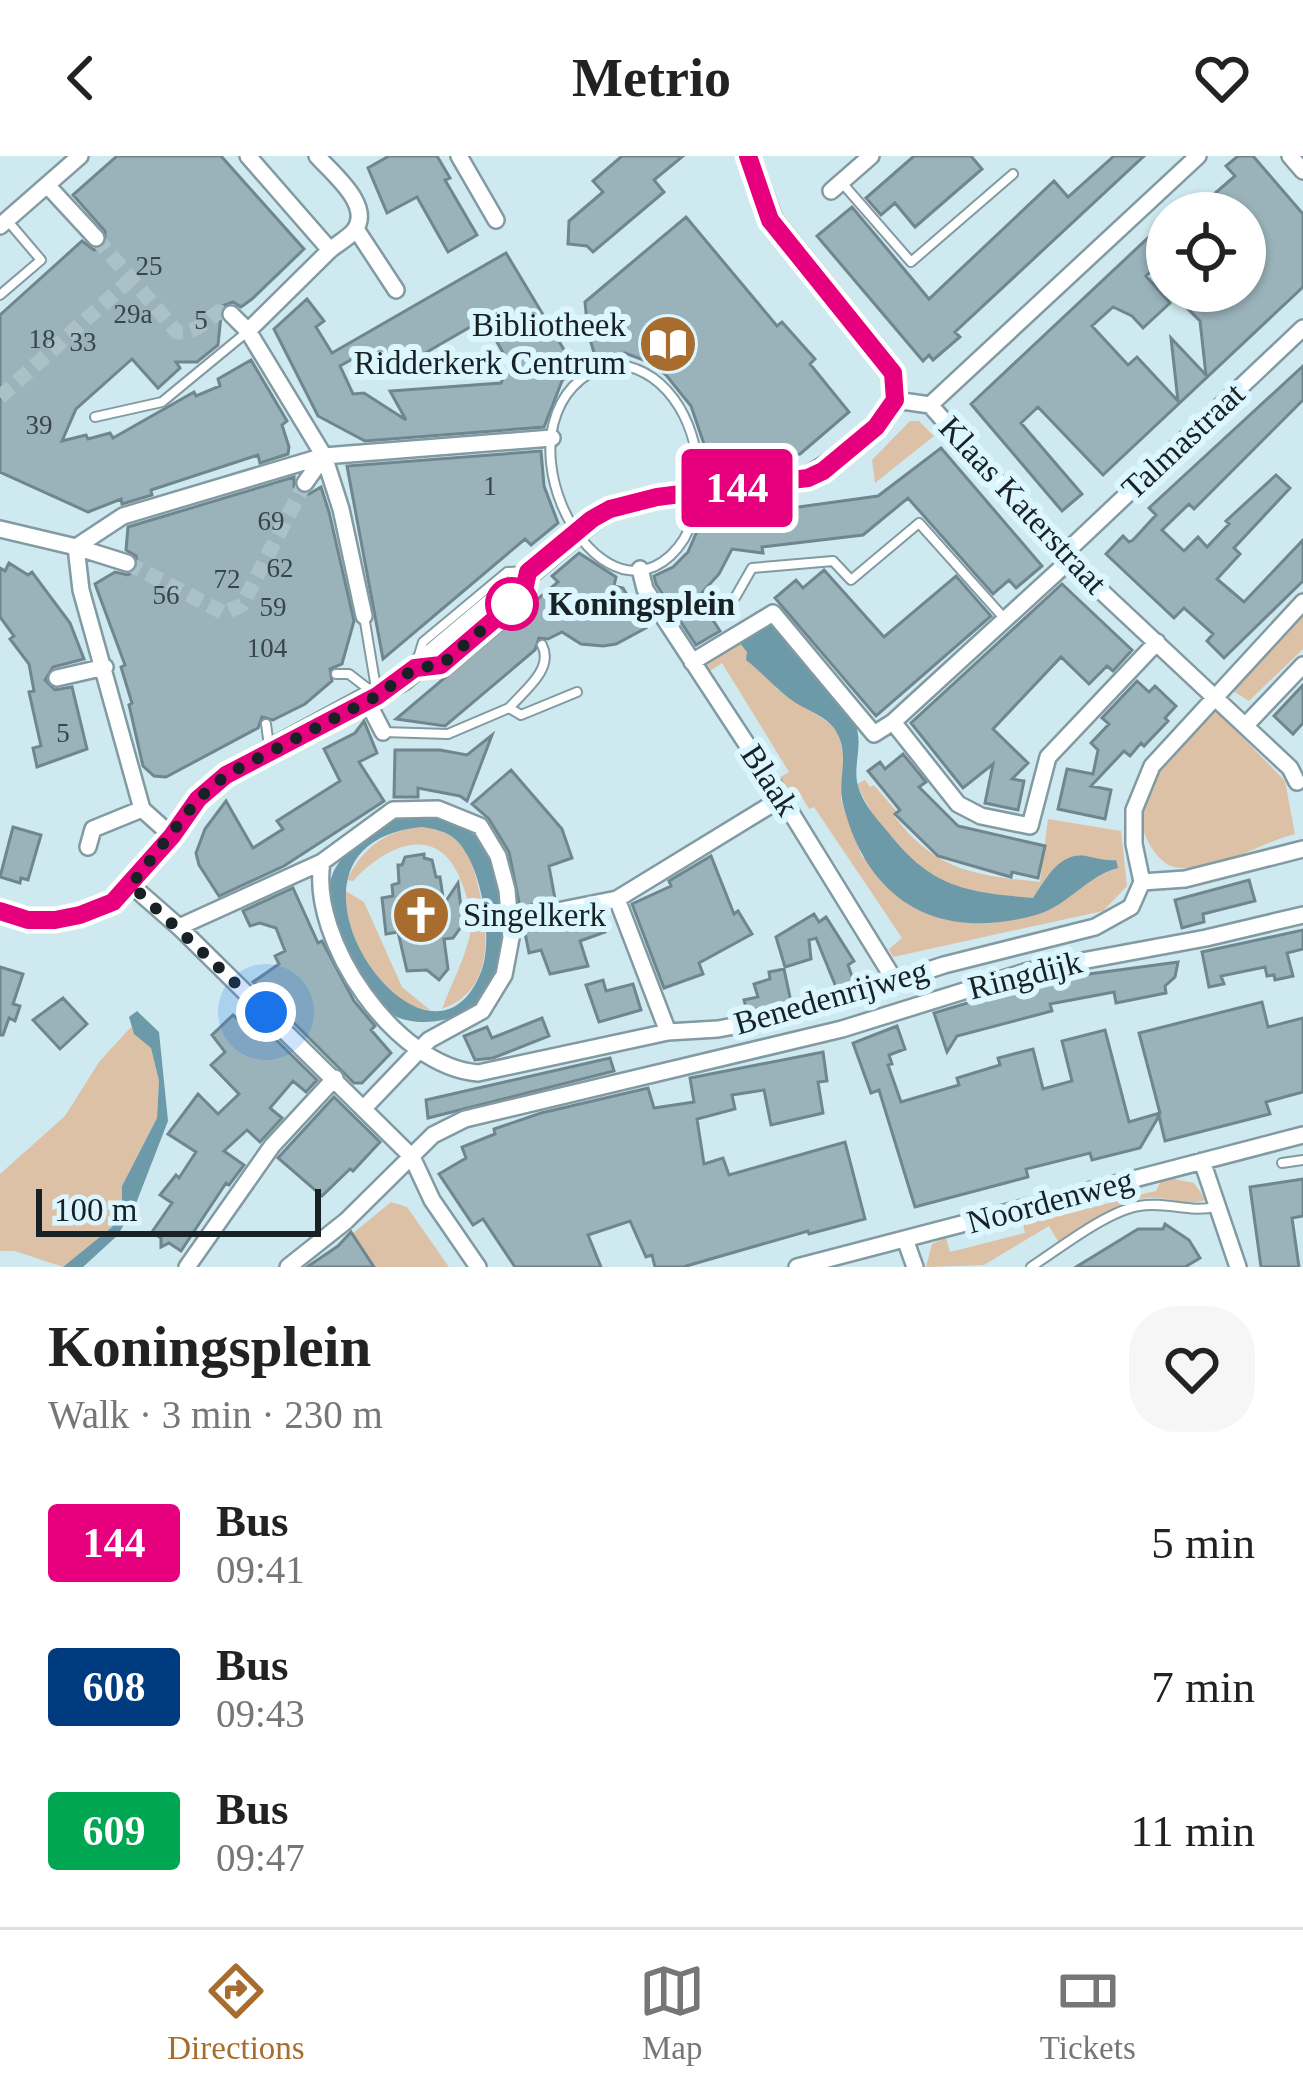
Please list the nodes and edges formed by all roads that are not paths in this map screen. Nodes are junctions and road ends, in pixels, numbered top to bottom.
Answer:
1 (80, 156) edge
2 (248, 156) edge
3 (316, 156) edge
4 (459, 156) edge
5 (742, 156) edge
6 (871, 156) edge
7 (1198, 156) edge
8 (1290, 156) edge
9 (1303, 170) edge
10 (1013, 174) dead end
11 (47, 185) junction
12 (836, 186) joint
13 (496, 220) dead end
14 (4, 223) edge
15 (356, 229) junction
16 (96, 238) tunnel mouth
17 (330, 250) junction
18 (396, 290) dead end
19 (0, 295) edge
20 (231, 314) dead end
21 (1303, 328) edge
22 (248, 331) junction
23 (895, 400) junction
24 (930, 404) junction
25 (94, 417) dead end
26 (552, 438) junction
27 (324, 456) junction
28 (305, 483) tunnel mouth
29 (704, 491) junction
30 (0, 529) edge
31 (571, 534) junction
32 (76, 547) junction
33 (1066, 557) junction
34 (127, 563) tunnel mouth
35 (640, 575) junction
36 (1303, 602) edge
37 (718, 615) dead end
38 (364, 616) joint
39 (1005, 619) junction
40 (1157, 642) junction
41 (542, 644) dead end
42 (694, 664) junction
43 (1303, 665) edge
44 (105, 667) junction
45 (336, 674) dead end
46 (57, 678) dead end
47 (577, 692) dead end
48 (372, 698) junction
49 (1216, 698) junction
50 (509, 708) junction
51 (892, 722) junction
52 (266, 724) dead end
53 (1245, 726) junction
54 (383, 732) joint
55 (270, 750) junction
56 (1297, 782) dead end
57 (782, 798) junction
58 (142, 809) junction
59 (172, 836) junction
60 (88, 847) dead end
61 (1303, 849) edge
62 (322, 862) junction
63 (1142, 882) junction
64 (131, 885) junction
65 (617, 899) junction
66 (0, 911) edge
67 (537, 915) dead end
68 (1303, 915) edge
69 (179, 927) junction
70 (895, 981) junction
71 (668, 1032) junction
72 (419, 1048) junction
73 (334, 1078) junction
74 (364, 1107) junction
75 (1303, 1135) edge
76 (412, 1157) junction
77 (1303, 1160) edge
78 (1202, 1161) junction
79 (1282, 1163) dead end
80 (1216, 1206) junction
81 (904, 1239) junction
82 (187, 1267) edge
83 (288, 1267) edge
84 (478, 1267) edge
85 (797, 1267) edge
86 (915, 1267) edge
87 (1030, 1267) edge
88 (1238, 1267) edge

1 - 11 street
2 - 17 street
3 - 15 street
4 - 13 street
5 - 23 street
6 - 12 street
7 - 24 street
8 - 9 street
10 - 12 lane
11 - 14 street
11 - 16 street
14 - 19 lane
15 - 17 street
15 - 18 street
17 - 22 street
20 - 22 street
21 - 33 street, Talmastraat
22 - 25 lane
22 - 27 street
23 - 24 street, Klaas Katerstraat
23 - 29 street
24 - 33 street, Klaas Katerstraat
26 - 27 street
26 - 29 lane
26 - 31 lane
27 - 28 street
27 - 32 street
27 - 38 street
29 - 31 street
29 - 35 lane
30 - 32 street
31 - 35 lane
31 - 48 street
32 - 34 street
32 - 44 street
33 - 39 street, Talmastraat
33 - 40 street, Klaas Katerstraat
35 - 42 street, Blaak
36 - 49 street
37 - 39 lane
38 - 48 lane
39 - 51 street, Talmastraat
40 - 49 street, Klaas Katerstraat
40 - 51 street
41 - 50 lane
42 - 51 street
42 - 57 street, Blaak
43 - 53 street
44 - 46 street
44 - 58 street
45 - 48 lane
47 - 50 lane
48 - 54 street
48 - 55 street
49 - 53 street, Klaas Katerstraat
49 - 63 street
50 - 54 lane
52 - 55 lane
53 - 56 street, Klaas Katerstraat
55 - 59 street
57 - 65 street
57 - 70 street, Blaak
58 - 59 street
58 - 60 street
59 - 64 street
61 - 63 street
62 - 69 street
62 - 72 street
62 - 72 street
63 - 70 street, Benedenrijweg
64 - 66 street
64 - 69 street
65 - 67 street
65 - 71 street
68 - 76 street, Ringdijk
69 - 73 street
70 - 71 street, Benedenrijweg
71 - 72 street, Benedenrijweg
72 - 74 street
73 - 74 street
73 - 82 street
74 - 76 street
75 - 78 street, Noordenweg
76 - 83 street, Ringdijk
76 - 84 street
77 - 79 lane
78 - 80 street
78 - 81 street, Noordenweg
80 - 87 lane, Noordenweg
80 - 88 street
81 - 85 street, Noordenweg
81 - 86 street

